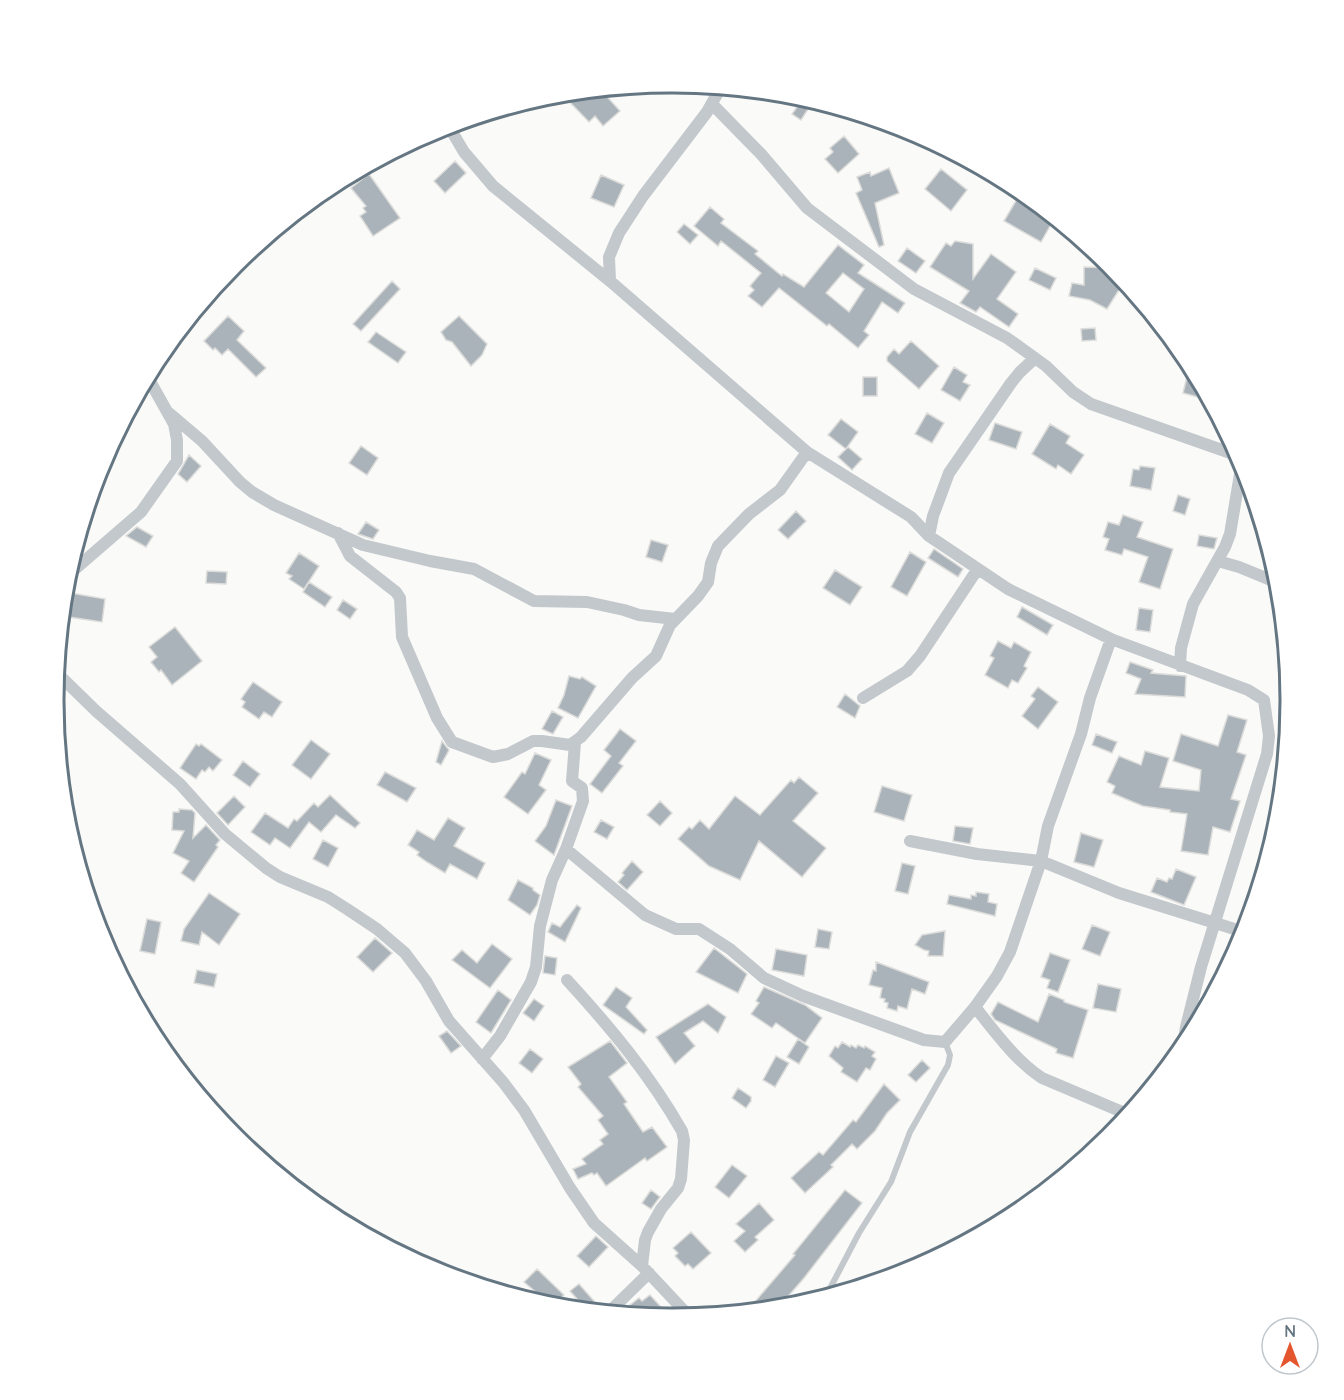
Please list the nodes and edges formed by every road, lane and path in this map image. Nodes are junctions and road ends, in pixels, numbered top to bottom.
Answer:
1 (717, 95) edge
2 (712, 105) junction
3 (453, 134) edge
4 (610, 281) junction
5 (1035, 358) junction
6 (152, 386) edge
7 (169, 413) junction
8 (1226, 451) edge
9 (807, 452) junction
10 (1239, 483) edge
11 (338, 533) junction
12 (929, 536) junction
13 (81, 559) edge
14 (1218, 561) junction
15 (977, 570) junction
16 (1267, 579) edge
17 (675, 619) junction
18 (1111, 639) junction
19 (1180, 666) junction
20 (65, 681) edge
21 (862, 698) dead end
22 (575, 743) junction
23 (910, 841) dead end
24 (566, 849) junction
25 (1041, 861) junction
26 (1214, 924) junction
27 (1234, 929) edge
28 (567, 980) dead end
29 (975, 1007) junction
30 (1188, 1020) edge
31 (945, 1042) junction
32 (482, 1059) junction
33 (1120, 1111) edge
34 (646, 1269) junction
35 (831, 1286) edge
36 (616, 1304) edge
37 (681, 1308) edge

1 - 2 street
2 - 4 street
2 - 5 street
3 - 4 street
4 - 9 street
5 - 8 street
5 - 12 street
6 - 7 street
7 - 11 street
7 - 13 street
9 - 12 street
9 - 17 street
10 - 14 street
11 - 17 street
11 - 22 street
12 - 15 street
14 - 16 street
14 - 19 street
15 - 18 street
15 - 21 street
17 - 22 street
18 - 19 street
18 - 25 street
19 - 26 street
20 - 32 street
22 - 24 street
23 - 25 street
24 - 31 street
24 - 32 street
25 - 26 street
25 - 29 street
26 - 27 street
26 - 30 street
28 - 34 street
29 - 31 street
29 - 33 street
31 - 35 lane
32 - 34 street
34 - 36 street
34 - 37 street

